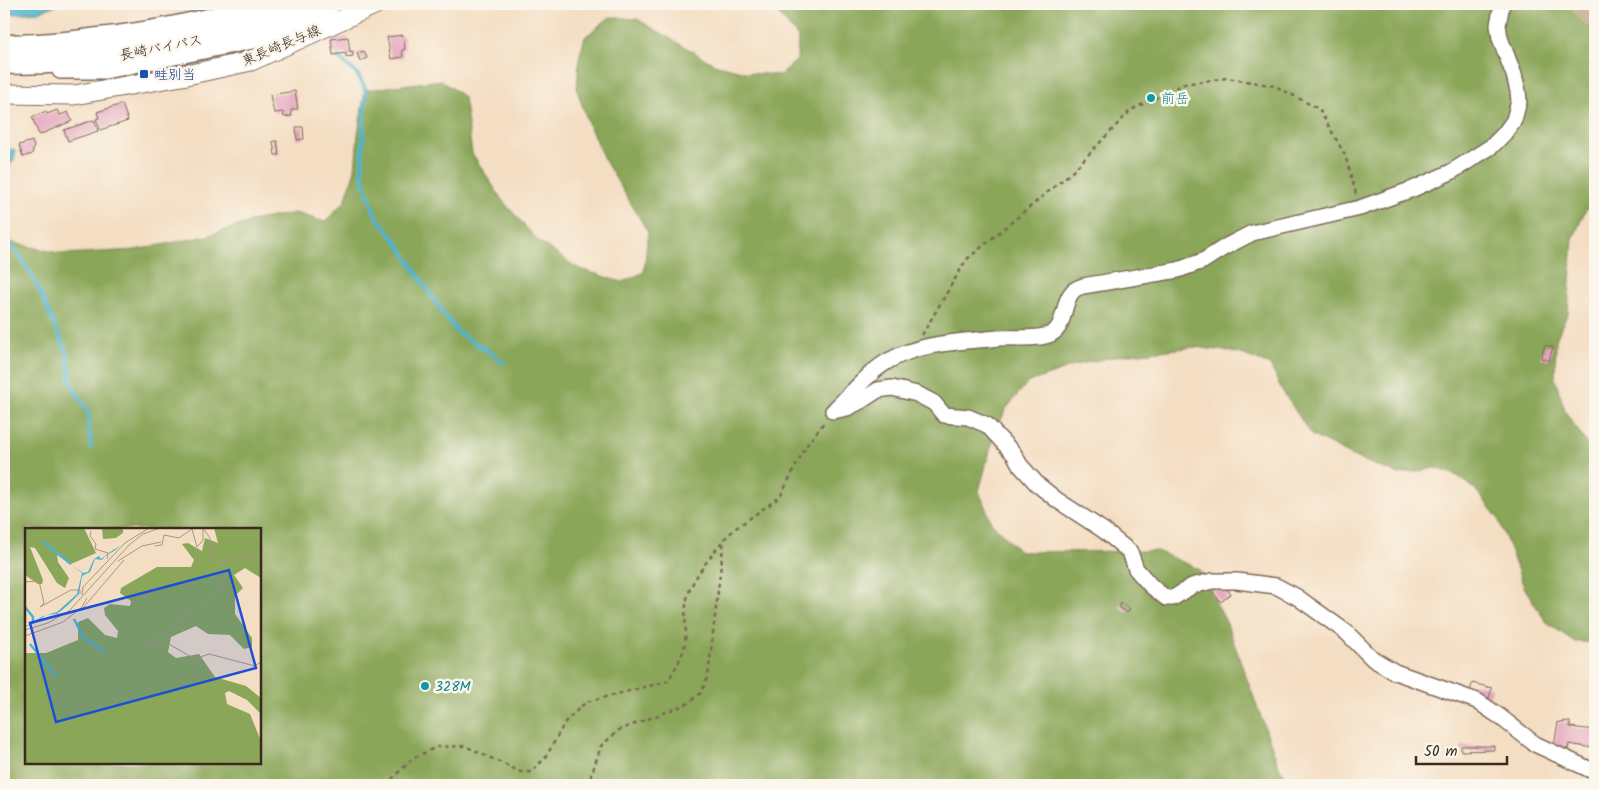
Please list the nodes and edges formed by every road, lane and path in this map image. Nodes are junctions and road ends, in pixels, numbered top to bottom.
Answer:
1 (266, 4) edge
2 (314, 4) edge
3 (334, 4) edge
4 (376, 4) edge
5 (1502, 4) edge
6 (4, 45) edge
7 (4, 63) edge
8 (4, 71) edge
9 (4, 94) edge
10 (1360, 208) junction
11 (913, 350) junction
12 (832, 411) junction
13 (724, 539) junction
14 (1595, 772) edge
15 (386, 785) edge
16 (588, 785) edge

1 - 6 highway, 長崎バイパス
2 - 7 highway, 長崎バイパス
3 - 8 street
4 - 9 main road, 東長崎長与線
5 - 10 street
10 - 11 street
10 - 11 path
11 - 12 street
12 - 13 path
12 - 14 street
13 - 15 path
13 - 16 path

